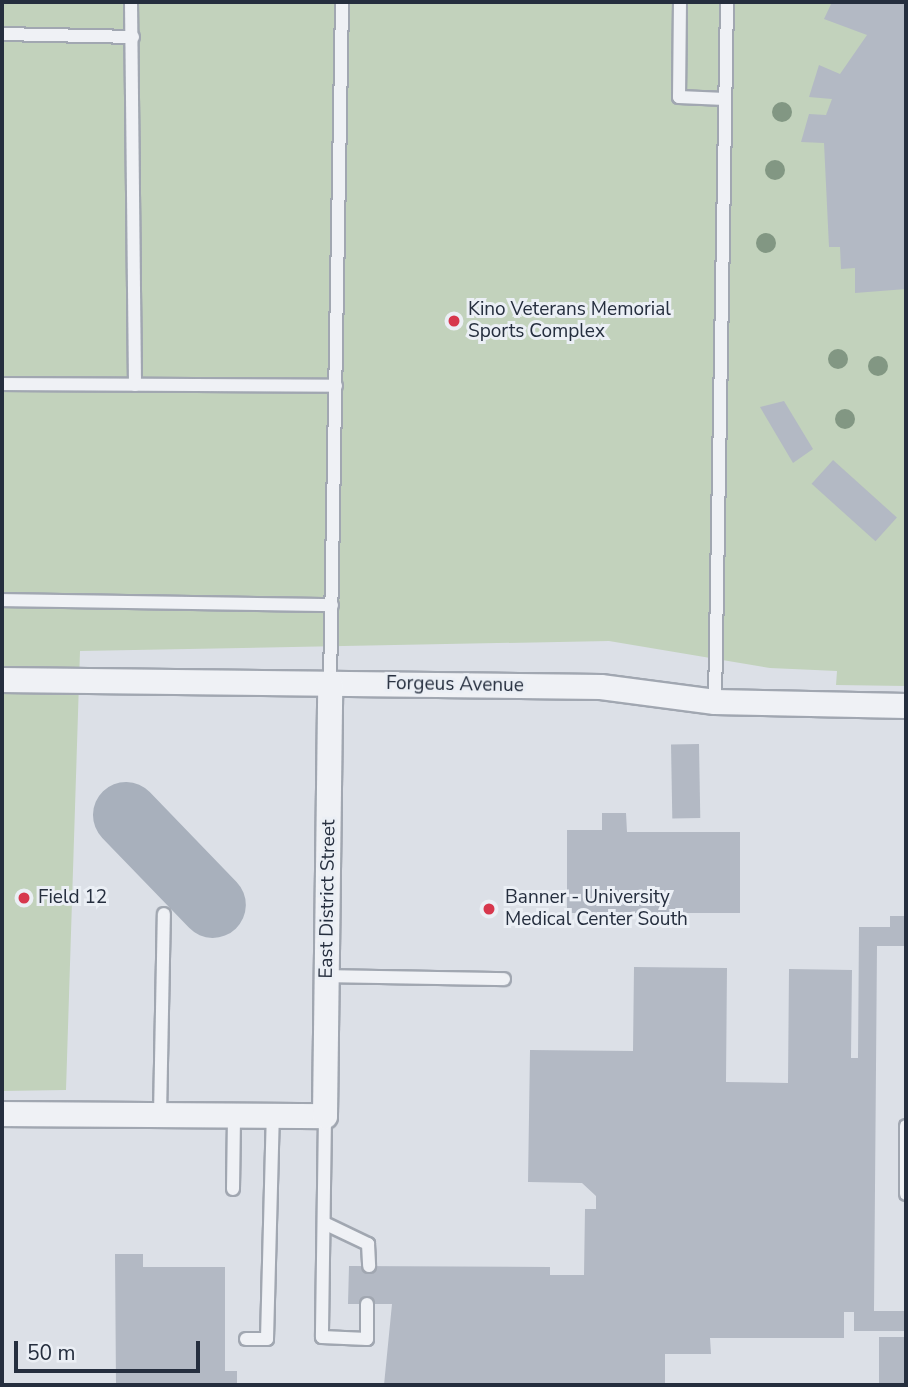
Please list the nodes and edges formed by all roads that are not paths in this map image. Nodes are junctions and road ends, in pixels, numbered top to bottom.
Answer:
1 (131, 2) edge
2 (342, 2) edge
3 (680, 2) edge
4 (727, 2) edge
5 (2, 34) edge
6 (133, 37) junction
7 (725, 99) junction
8 (2, 384) edge
9 (135, 385) junction
10 (336, 386) junction
11 (2, 600) edge
12 (332, 605) junction
13 (2, 680) edge
14 (330, 683) junction
15 (715, 702) junction
16 (906, 706) edge
17 (164, 914) dead end
18 (327, 976) junction
19 (504, 979) dead end
20 (2, 1114) edge
21 (160, 1115) junction
22 (234, 1115) junction
23 (273, 1115) junction
24 (326, 1116) junction
25 (906, 1126) edge
26 (233, 1189) dead end
27 (906, 1194) edge
28 (324, 1223) junction
29 (369, 1266) dead end
30 (367, 1304) dead end
31 (246, 1339) dead end

1 - 6 lane
2 - 10 lane
3 - 7 lane
4 - 7 lane
5 - 6 lane
6 - 9 lane
7 - 15 lane
8 - 9 lane
9 - 10 lane
10 - 12 lane
11 - 12 lane
12 - 14 lane
13 - 14 street, Forgeus Avenue
14 - 15 street, Forgeus Avenue
14 - 18 street, East District Street
15 - 16 street, Forgeus Avenue
17 - 21 lane
18 - 19 lane
18 - 24 street, East District Street
20 - 21 street
21 - 22 street
22 - 23 street
22 - 26 lane
23 - 24 street
23 - 31 lane
24 - 28 lane
25 - 27 lane
28 - 29 lane
28 - 30 lane

